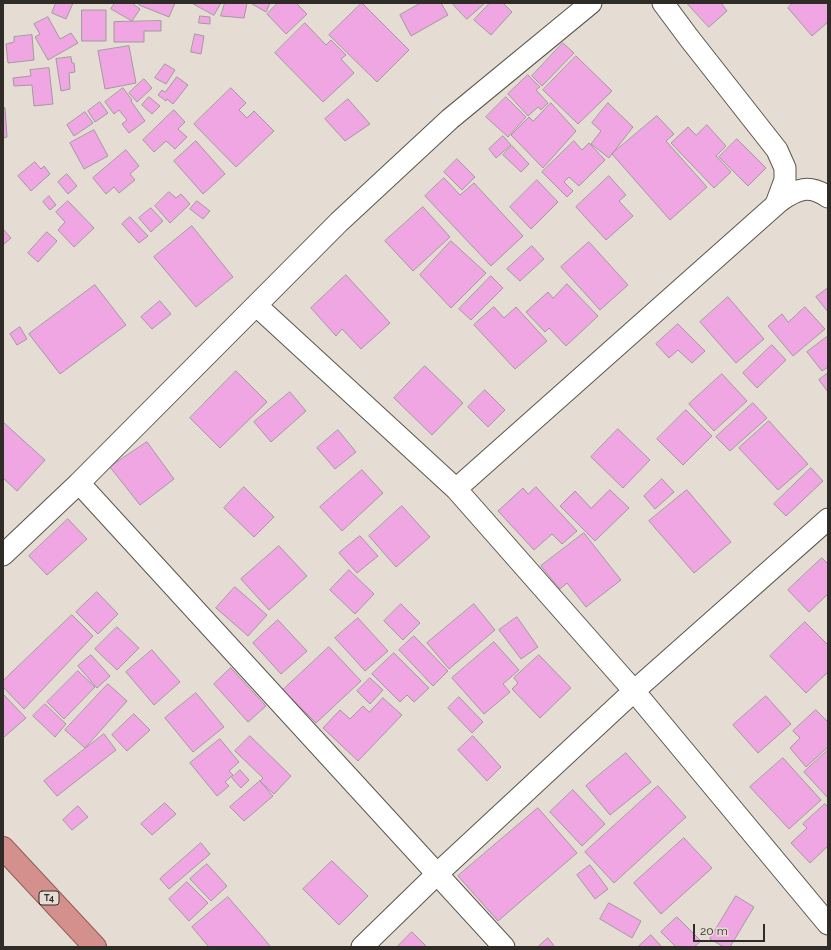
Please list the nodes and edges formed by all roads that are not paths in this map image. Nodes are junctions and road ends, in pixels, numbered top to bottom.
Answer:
1 (591, 3) edge
2 (663, 3) edge
3 (828, 198) edge
4 (776, 204) junction
5 (257, 306) junction
6 (79, 483) junction
7 (456, 489) junction
8 (828, 519) edge
9 (3, 555) edge
10 (634, 691) junction
11 (3, 848) edge
12 (437, 874) junction
13 (828, 924) edge
14 (95, 947) edge
15 (362, 947) edge
16 (504, 947) edge

1 - 5 street
2 - 4 street
3 - 4 street
4 - 7 street
5 - 6 street
5 - 7 street
6 - 9 street
6 - 12 street
7 - 10 street
8 - 10 street
10 - 12 street
10 - 13 street
11 - 14 highway, T4
12 - 15 street
12 - 16 street

